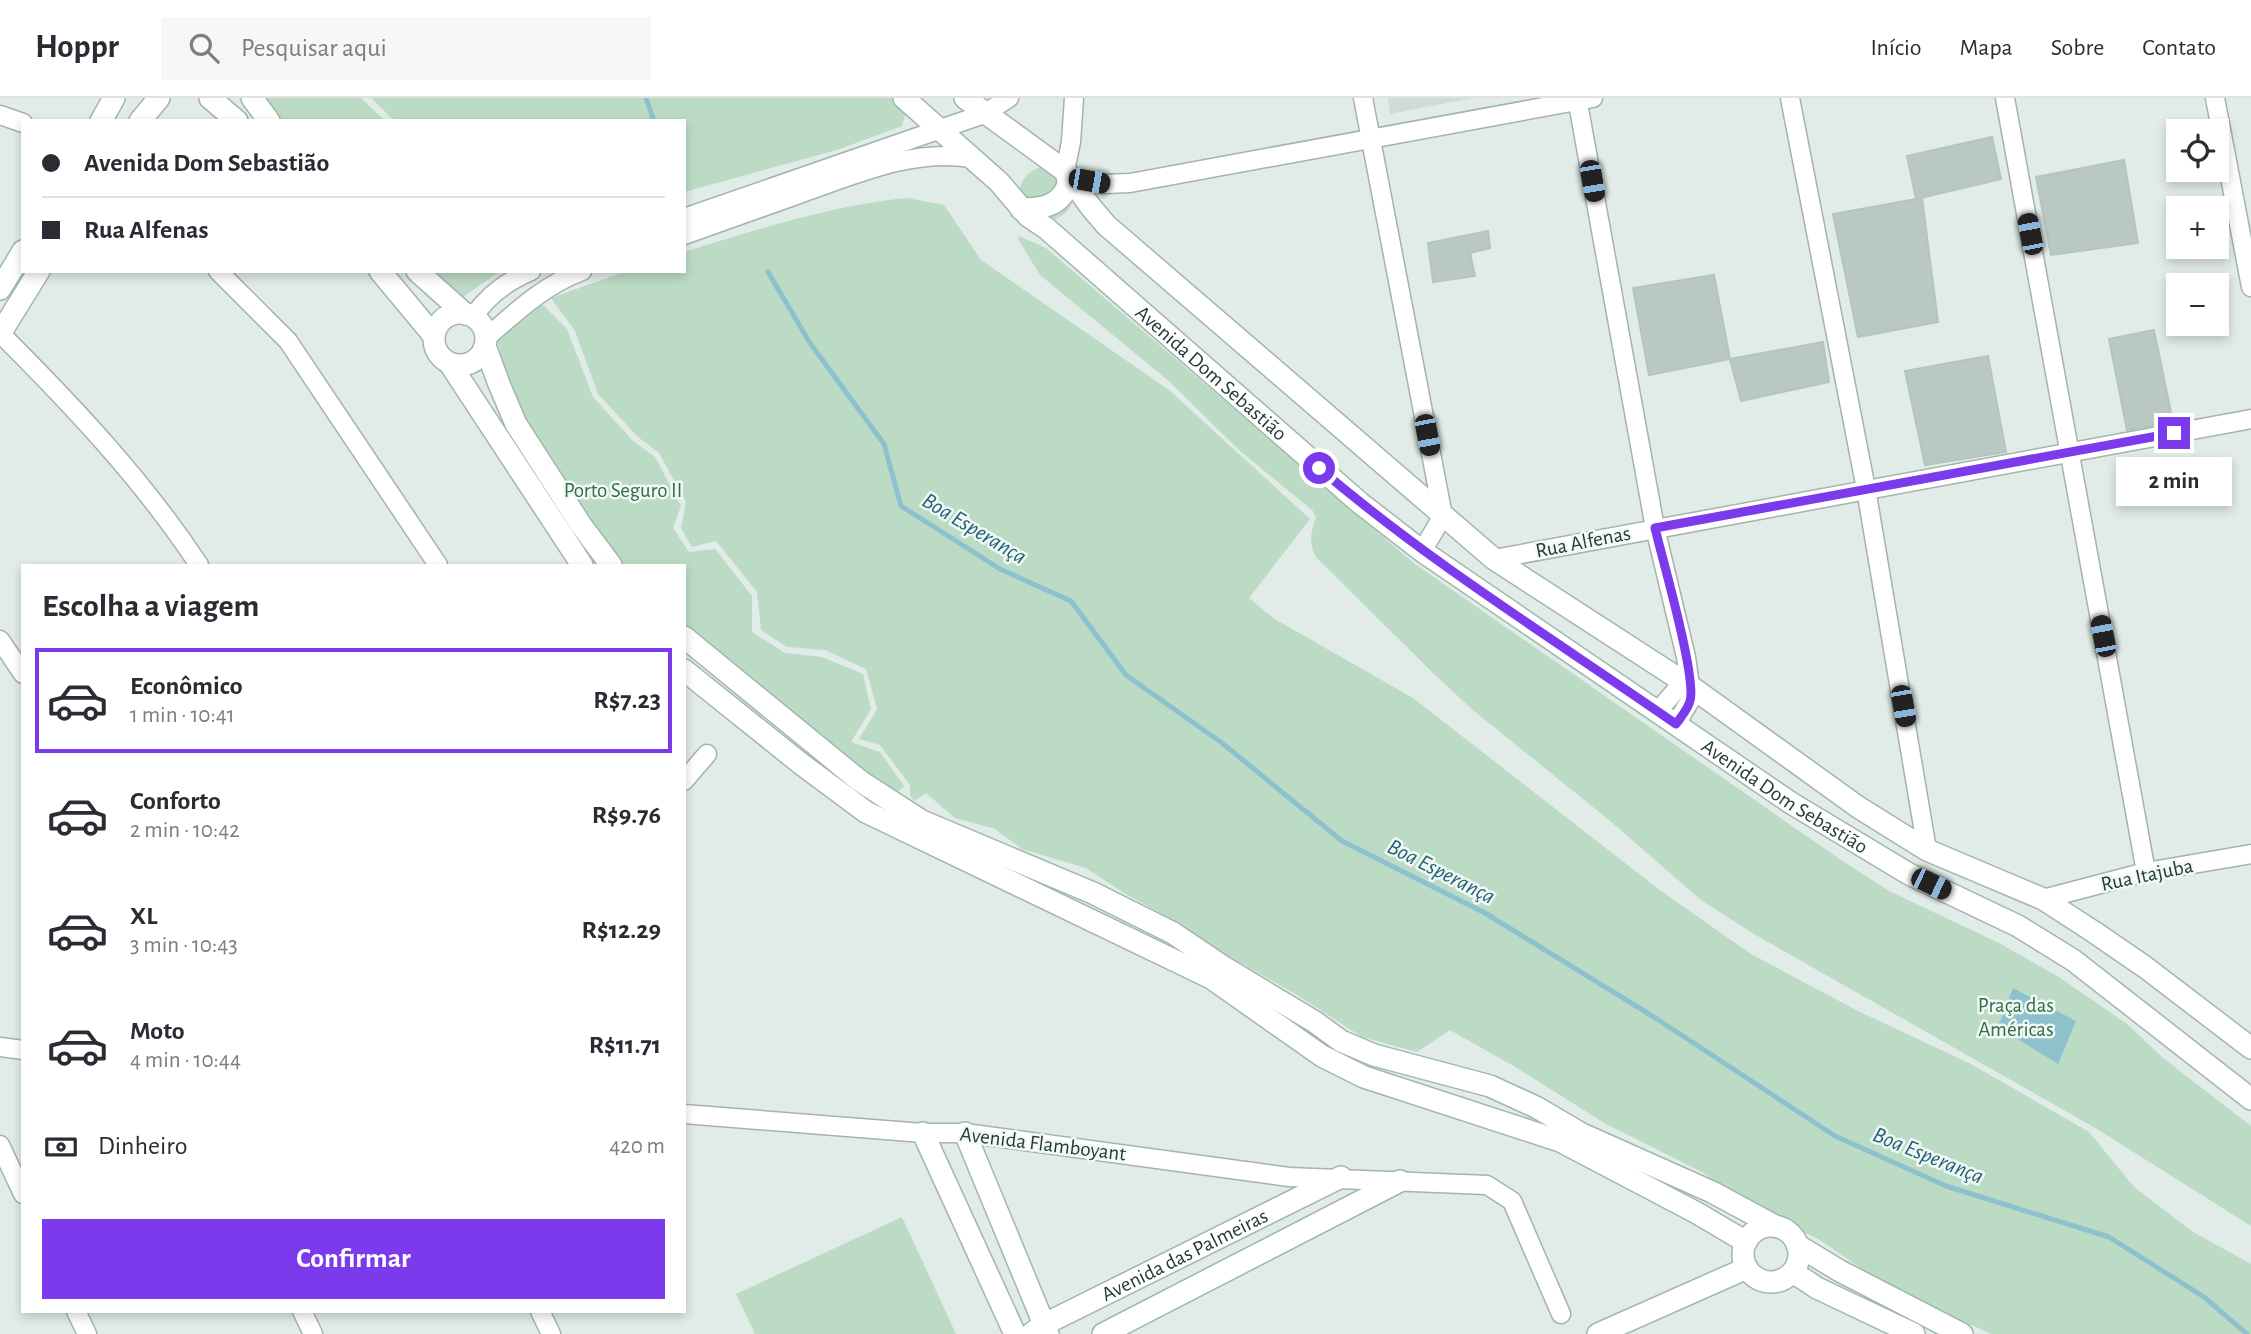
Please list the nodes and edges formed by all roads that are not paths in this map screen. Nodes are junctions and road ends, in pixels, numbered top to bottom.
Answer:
1 (114, 98) edge
2 (159, 98) edge
3 (210, 98) edge
4 (252, 98) edge
5 (904, 98) edge
6 (965, 98) edge
7 (1009, 98) edge
8 (1074, 98) edge
9 (1363, 98) edge
10 (1790, 98) edge
11 (2005, 98) edge
12 (2215, 98) edge
13 (1583, 99) edge
14 (0, 115) edge
15 (102, 119) edge
16 (142, 119) edge
17 (235, 119) edge
18 (268, 119) edge
19 (991, 119) junction
20 (21, 122) edge
21 (940, 130) junction
22 (1370, 138) junction
23 (971, 158) junction
24 (1072, 180) junction
25 (1021, 209) junction
26 (686, 217) edge
27 (686, 234) edge
28 (21, 254) edge
29 (38, 273) edge
30 (220, 273) edge
31 (382, 273) edge
32 (419, 273) edge
33 (527, 273) edge
34 (578, 273) edge
35 (2251, 288) edge
36 (0, 289) edge
37 (469, 315) junction
38 (0, 334) edge
39 (434, 336) junction
40 (486, 342) junction
41 (450, 364) junction
42 (2251, 419) edge
43 (2070, 452) junction
44 (1866, 489) junction
45 (1443, 516) junction
46 (1655, 528) junction
47 (1422, 551) junction
48 (1494, 559) junction
49 (199, 564) edge
50 (437, 564) edge
51 (581, 564) edge
52 (610, 564) edge
53 (686, 638) edge
54 (0, 640) edge
55 (21, 671) edge
56 (686, 672) edge
57 (1690, 686) junction
58 (1658, 711) junction
59 (1676, 724) junction
60 (707, 754) dead end
61 (686, 779) edge
62 (1927, 850) junction
63 (2251, 854) edge
64 (2146, 872) junction
65 (2043, 899) junction
66 (0, 1047) edge
67 (2251, 1048) edge
68 (21, 1050) edge
69 (2251, 1099) edge
70 (686, 1114) edge
71 (923, 1133) junction
72 (965, 1133) junction
73 (0, 1145) edge
74 (1342, 1177) junction
75 (1400, 1181) junction
76 (21, 1190) edge
77 (1775, 1226) junction
78 (1746, 1242) junction
79 (1797, 1245) junction
80 (1747, 1268) junction
81 (1793, 1272) junction
82 (77, 1313) edge
83 (303, 1313) edge
84 (541, 1313) edge
85 (1561, 1314) dead end
86 (1041, 1331) edge
87 (87, 1334) edge
88 (313, 1334) edge
89 (551, 1334) edge
90 (1015, 1334) edge
91 (1103, 1334) edge
92 (1598, 1334) edge
93 (1914, 1334) edge
94 (1962, 1334) edge

1 - 15 street
2 - 16 street
3 - 17 street
4 - 18 street
5 - 21 street
6 - 19 street, Avenida Dom Sebastião
7 - 19 street
8 - 24 street
9 - 22 street
10 - 44 street
11 - 43 street
12 - 35 street
13 - 22 street
13 - 46 street
14 - 20 street
19 - 21 street
19 - 24 street, Avenida Dom Sebastião
21 - 23 street
21 - 26 street
22 - 24 street
22 - 45 street
23 - 25 street, Avenida Dom Sebastião
23 - 27 street
24 - 25 street
24 - 45 street, Avenida Dom Sebastião
25 - 47 street, Avenida Dom Sebastião
28 - 36 street
29 - 38 street
30 - 50 street
31 - 39 street
32 - 37 street
33 - 37 street
34 - 40 street
37 - 39 street
37 - 40 street
38 - 49 street
39 - 41 street
40 - 41 street
40 - 52 street
41 - 51 street
42 - 43 street, Rua Alfenas
43 - 44 street, Rua Alfenas
43 - 64 street
44 - 46 street, Rua Alfenas
44 - 62 street
45 - 47 street
45 - 48 street, Avenida Dom Sebastião
46 - 48 street, Rua Alfenas
46 - 57 street
47 - 58 street, Avenida Dom Sebastião
48 - 57 street, Avenida Dom Sebastião
53 - 77 street
54 - 55 street
56 - 78 street
57 - 58 street
57 - 59 street
57 - 62 street, Avenida Dom Sebastião
58 - 59 street, Avenida Dom Sebastião
59 - 69 street, Avenida Dom Sebastião
60 - 61 street
62 - 65 street, Avenida Dom Sebastião
63 - 64 street, Rua Itajuba
64 - 65 street, Rua Itajuba
65 - 67 street, Avenida Dom Sebastião
66 - 68 street
70 - 71 street, Avenida Flamboyant
71 - 72 street, Avenida Flamboyant
71 - 90 street
72 - 74 street, Avenida Flamboyant
72 - 86 street
73 - 76 street
74 - 75 street, Avenida Flamboyant
74 - 86 street, Avenida das Palmeiras
75 - 85 street, Avenida Flamboyant
75 - 91 street, Avenida das Palmeiras
77 - 78 street
77 - 79 street
78 - 80 street
79 - 81 street
79 - 94 street
80 - 81 street
80 - 92 street
81 - 93 street
82 - 87 street
83 - 88 street
84 - 89 street

